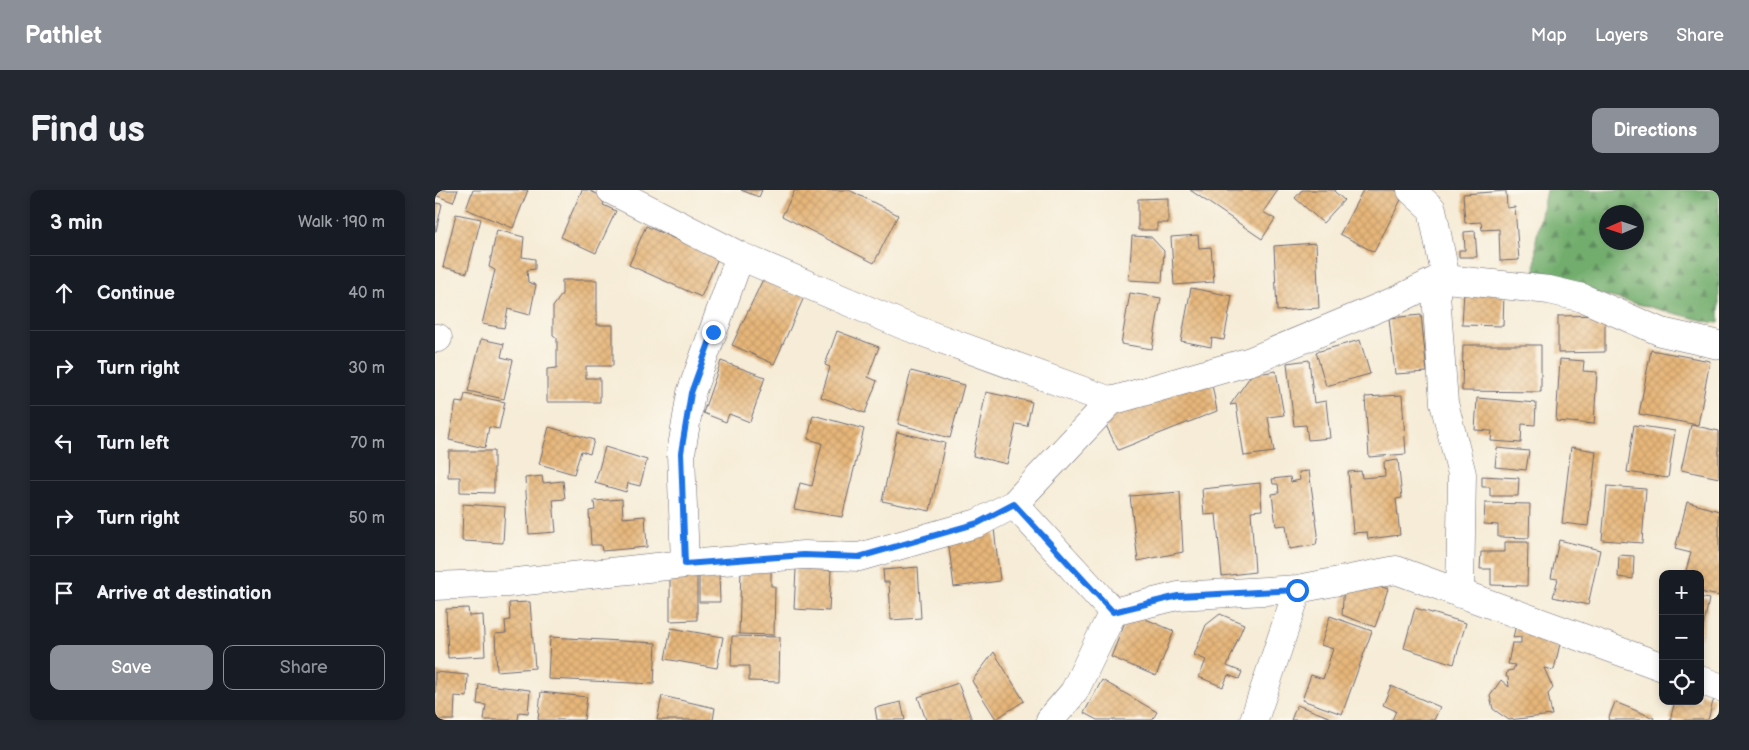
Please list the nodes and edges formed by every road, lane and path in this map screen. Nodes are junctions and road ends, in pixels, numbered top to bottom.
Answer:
1 (611, 190) edge
2 (1411, 190) edge
3 (740, 256) junction
4 (1441, 280) junction
5 (1719, 345) edge
6 (1111, 401) junction
7 (1014, 504) junction
8 (685, 564) junction
9 (435, 586) edge
10 (1297, 590) junction
11 (1460, 594) junction
12 (1113, 612) junction
13 (1659, 666) edge
14 (1704, 681) edge
15 (1719, 687) edge
16 (1050, 720) edge
17 (1254, 720) edge

1 - 3 street
2 - 4 street
3 - 6 street
3 - 8 street
4 - 5 street
4 - 6 street
4 - 11 street
6 - 7 street
7 - 8 street
7 - 12 street
8 - 9 street
10 - 11 street
10 - 12 street
10 - 17 street
11 - 13 street
12 - 16 street
14 - 15 street

